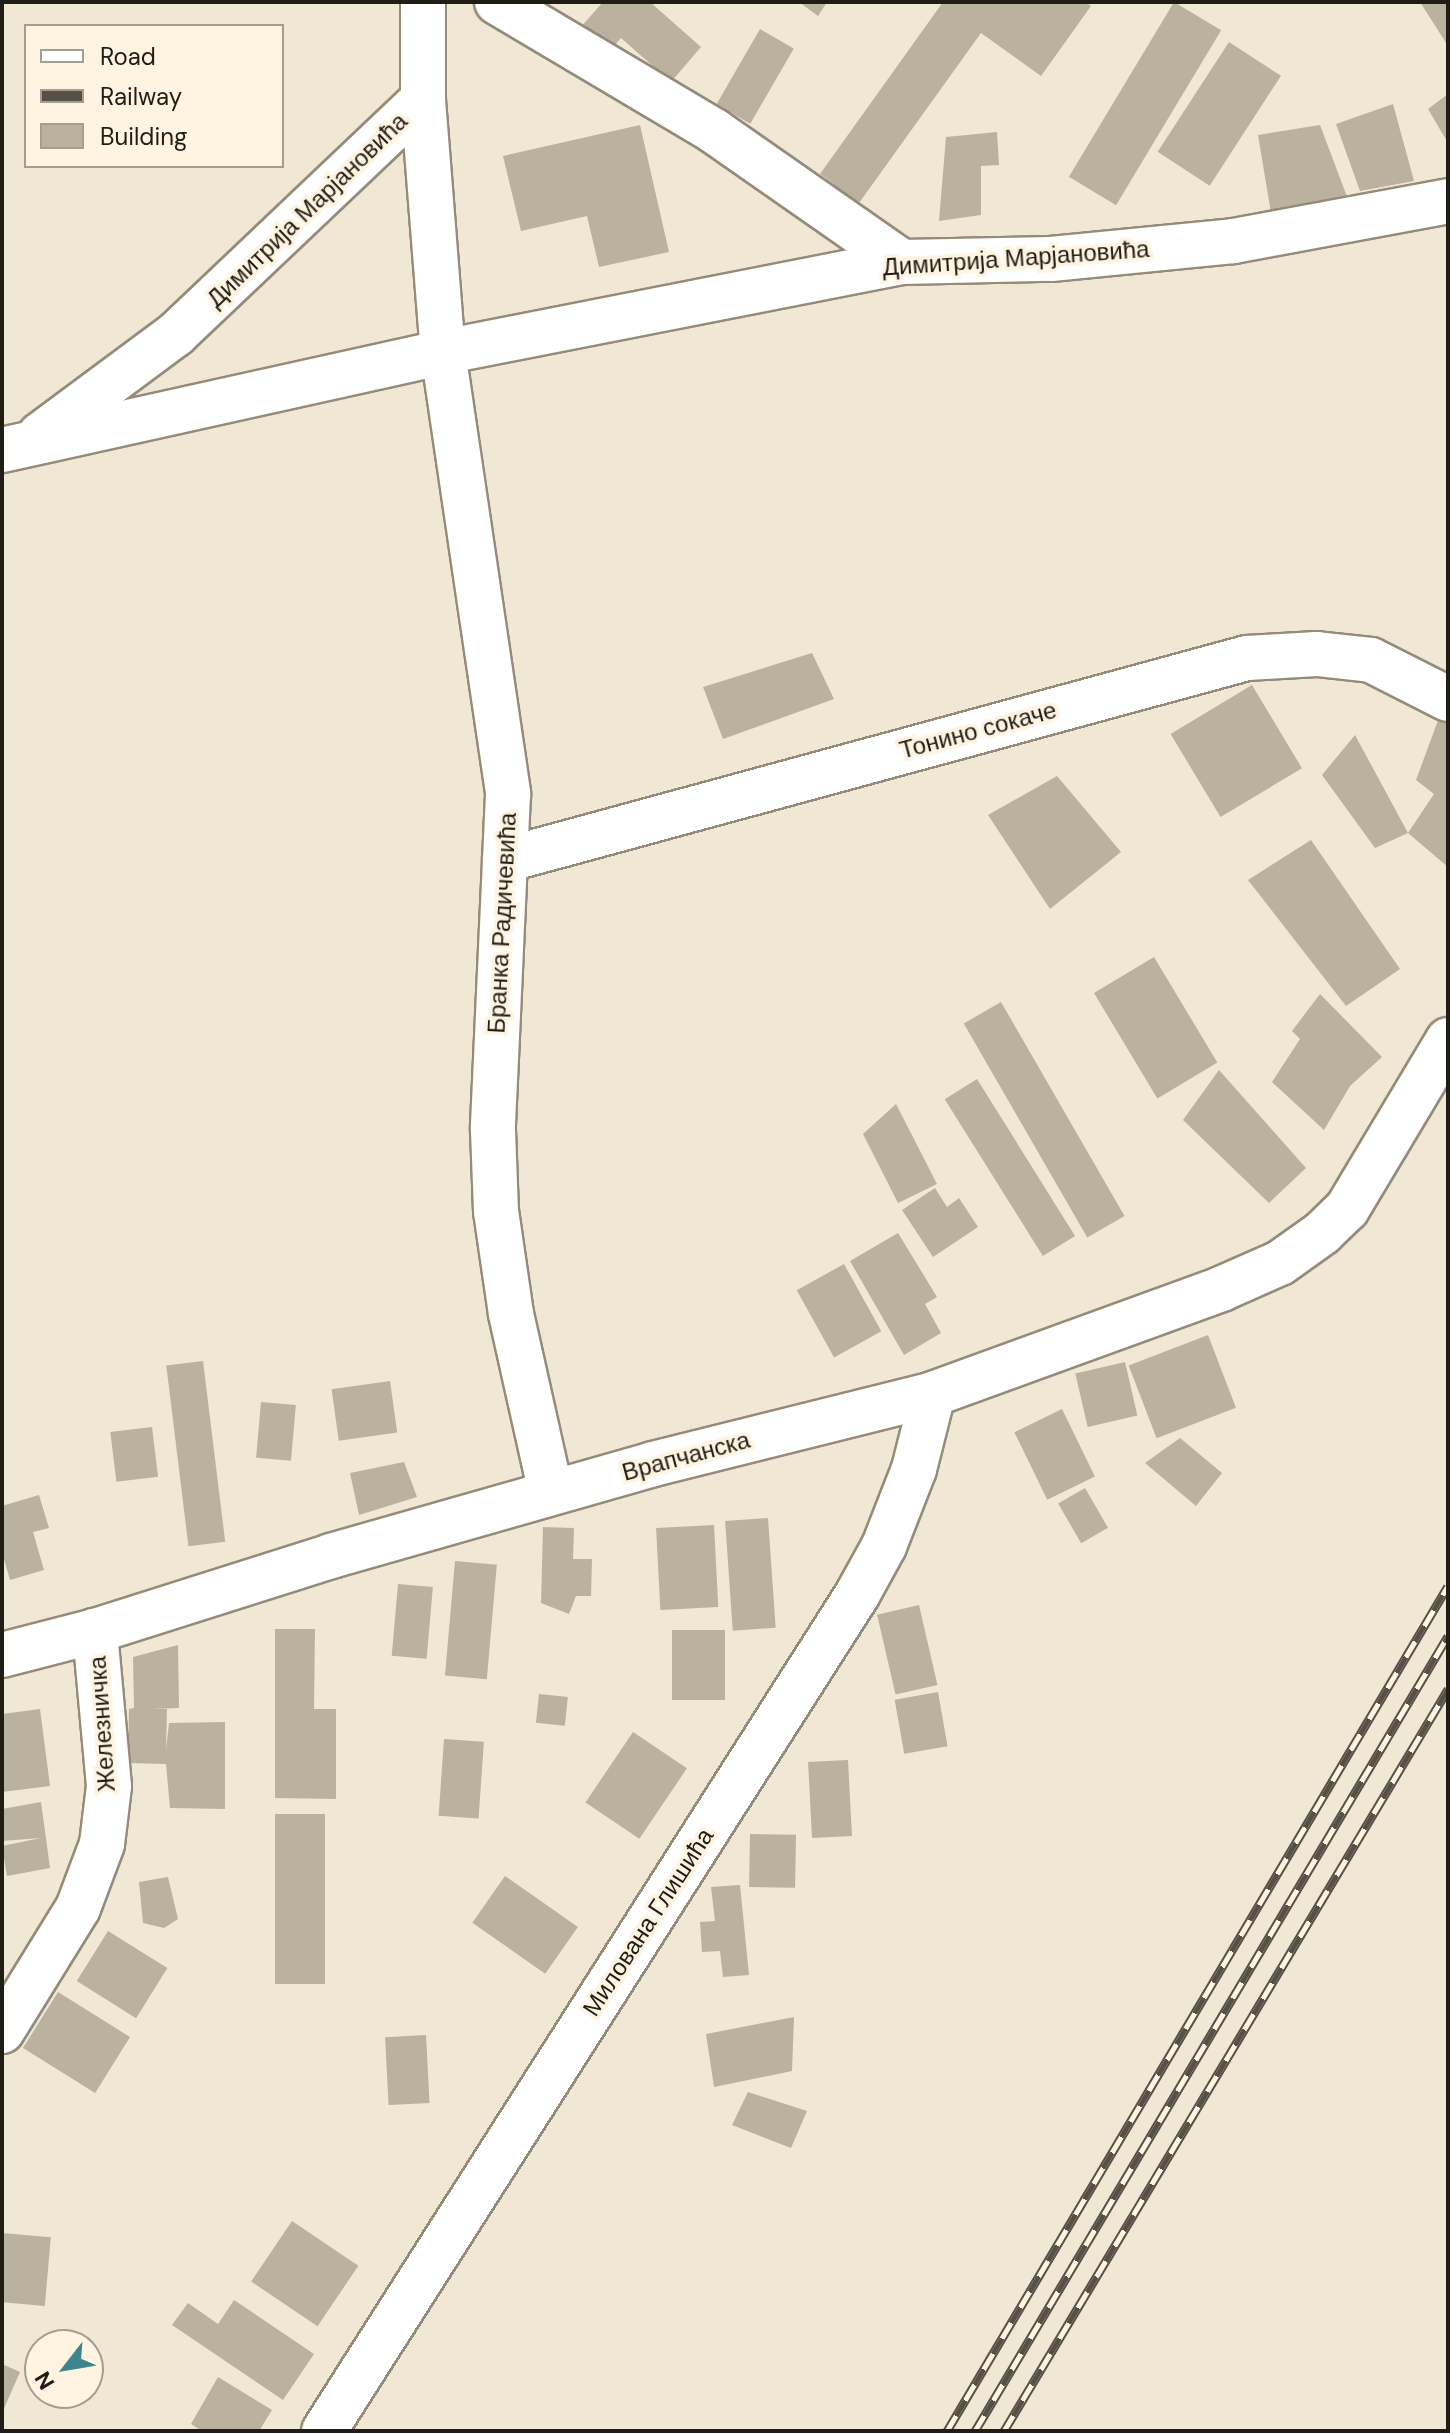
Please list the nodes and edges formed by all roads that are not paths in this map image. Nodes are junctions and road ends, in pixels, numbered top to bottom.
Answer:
1 (452, 2) edge
2 (497, 2) edge
3 (423, 18) edge
4 (423, 100) junction
5 (1448, 201) edge
6 (902, 262) junction
7 (443, 352) junction
8 (15, 447) edge
9 (1448, 699) edge
10 (505, 860) junction
11 (1448, 1040) edge
12 (933, 1394) junction
13 (551, 1493) junction
14 (95, 1631) junction
15 (2, 1655) edge
16 (2, 2031) edge
17 (324, 2431) edge

1 - 3 street
2 - 6 street
3 - 4 street
4 - 7 street, Димитрија Марјановића
4 - 8 street, Димитрија Марјановића
5 - 6 street, Димитрија Марјановића
6 - 7 street, Димитрија Марјановића
7 - 8 street, Димитрија Марјановића
7 - 10 street, Бранка Радичевића
9 - 10 street, Тонино сокаче
10 - 13 street, Бранка Радичевића
11 - 12 street, Врапчанска
12 - 13 street, Врапчанска
12 - 17 street, Милована Глишића
13 - 14 street, Врапчанска
14 - 15 street, Врапчанска
14 - 16 street, Железничка

